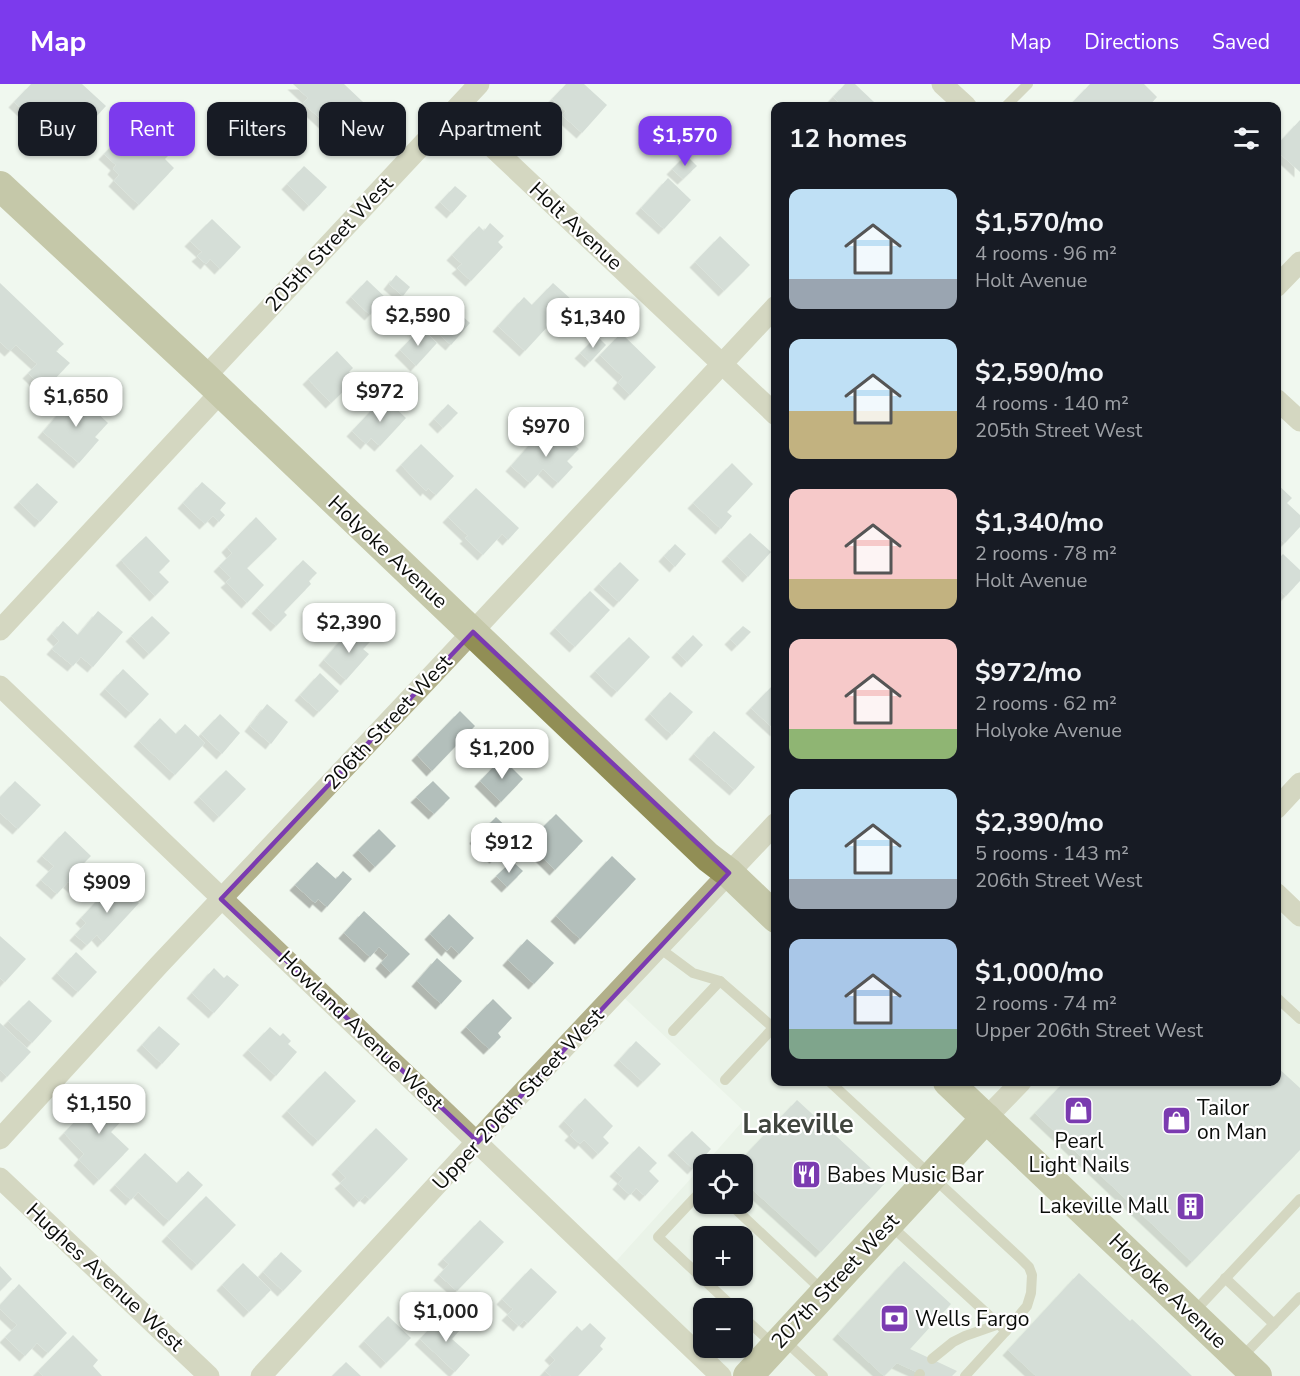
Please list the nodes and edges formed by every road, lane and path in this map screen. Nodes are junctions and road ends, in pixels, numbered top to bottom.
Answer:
1 (479, 84) edge
2 (942, 84) edge
3 (1028, 84) edge
4 (462, 102) edge
5 (962, 102) edge
6 (1010, 102) edge
7 (418, 152) edge
8 (502, 156) edge
9 (0, 186) edge
10 (1300, 262) edge
11 (1281, 282) edge
12 (771, 311) edge
13 (722, 363) junction
14 (212, 385) junction
15 (1281, 404) edge
16 (771, 409) edge
17 (1300, 421) edge
18 (0, 630) edge
19 (473, 632) junction
20 (0, 686) edge
21 (1300, 783) edge
22 (1281, 804) edge
23 (771, 828) edge
24 (729, 873) junction
25 (1281, 898) edge
26 (221, 899) junction
27 (771, 913) edge
28 (1300, 916) edge
29 (658, 947) junction
30 (720, 981) junction
31 (1281, 1002) edge
32 (1300, 1019) edge
33 (771, 1026) edge
34 (673, 1031) dead end
35 (771, 1032) edge
36 (725, 1080) dead end
37 (834, 1086) edge
38 (952, 1086) edge
39 (1017, 1086) edge
40 (986, 1118) junction
41 (0, 1138) edge
42 (478, 1142) junction
43 (931, 1176) junction
44 (0, 1178) edge
45 (1300, 1199) edge
46 (693, 1200) edge
47 (741, 1214) edge
48 (888, 1223) junction
49 (1225, 1278) junction
50 (825, 1292) junction
51 (1300, 1297) edge
52 (723, 1298) edge
53 (1192, 1314) junction
54 (753, 1324) edge
55 (1274, 1324) junction
56 (1002, 1328) junction
57 (778, 1342) junction
58 (932, 1359) dead end
59 (1248, 1368) edge
60 (209, 1376) edge
61 (261, 1376) edge
62 (721, 1376) edge
63 (748, 1376) edge
64 (823, 1376) edge
65 (965, 1376) edge

1 - 4 street, 205th Street West
2 - 5 street
3 - 6 lane
7 - 14 street, 205th Street West
8 - 13 street, Holt Avenue
9 - 14 street, Holyoke Avenue
10 - 11 street
12 - 13 street, 206th Street West
13 - 16 street, Holt Avenue
13 - 19 street, 206th Street West
14 - 18 street, 205th Street West
14 - 19 street, Holyoke Avenue
15 - 17 street
19 - 24 street, Holyoke Avenue
19 - 26 street, 206th Street West
20 - 26 street, Howland Avenue West
21 - 22 street
23 - 24 street, Upper 206th Street West
24 - 27 street, Holyoke Avenue
24 - 29 street, Upper 206th Street West
25 - 28 street
26 - 41 street, 206th Street West
26 - 42 street, Howland Avenue West
29 - 30 lane
29 - 42 street, Upper 206th Street West
30 - 33 lane
30 - 34 lane
31 - 32 lane
35 - 36 lane
37 - 43 lane
38 - 40 street, Holyoke Avenue
39 - 40 street, 207th Street West
40 - 43 street, 207th Street West
40 - 53 street, Holyoke Avenue
42 - 61 street, Upper 206th Street West
42 - 62 street, Howland Avenue West
43 - 48 street, 207th Street West
43 - 56 lane
44 - 60 street, Hughes Avenue West
45 - 49 lane
46 - 52 lane
47 - 50 lane
48 - 50 street, 207th Street West
48 - 56 lane
49 - 53 lane
49 - 55 lane
50 - 57 street, 207th Street West
51 - 55 lane
53 - 59 street, Holyoke Avenue
54 - 57 lane
55 - 59 lane
56 - 58 lane
56 - 65 lane
57 - 63 street, 207th Street West
57 - 64 lane

